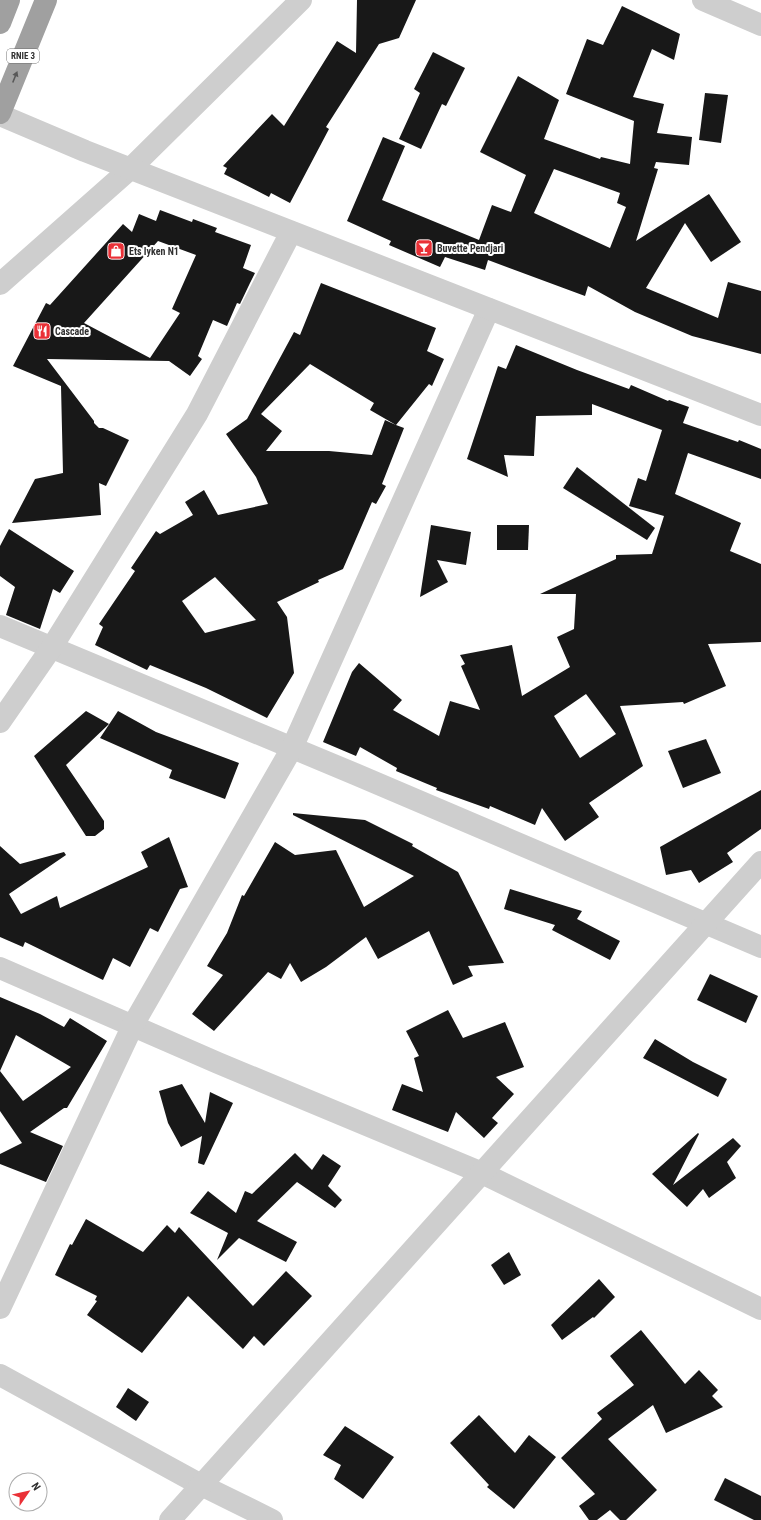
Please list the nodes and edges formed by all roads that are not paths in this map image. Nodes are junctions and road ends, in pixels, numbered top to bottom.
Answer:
1 (9, 0) edge
2 (46, 0) edge
3 (301, 0) edge
4 (703, 0) edge
5 (0, 23) edge
6 (761, 25) edge
7 (0, 114) edge
8 (130, 169) junction
9 (291, 232) junction
10 (0, 284) edge
11 (489, 309) junction
12 (761, 415) edge
13 (0, 626) edge
14 (52, 647) junction
15 (0, 722) edge
16 (292, 748) junction
17 (761, 862) edge
18 (706, 925) junction
19 (761, 947) edge
20 (0, 968) edge
21 (133, 1025) junction
22 (482, 1172) junction
23 (0, 1308) edge
24 (761, 1309) edge
25 (0, 1375) edge
26 (201, 1485) junction
27 (170, 1520) edge
28 (272, 1520) edge

1 - 5 highway
7 -> 2 highway, RNIE 3
3 - 8 street
4 - 6 street
7 - 8 street
8 - 9 street
8 - 10 street
9 - 11 street
9 - 14 street
11 - 12 street
11 - 16 street
13 - 14 street
14 - 15 street
14 - 16 street
16 - 18 street
16 - 21 street
17 - 18 street
18 - 19 street
18 - 22 street
20 - 21 street
21 - 22 street
21 - 23 street
22 - 24 street
22 - 26 street
25 - 26 street
26 - 27 street
26 - 28 street

